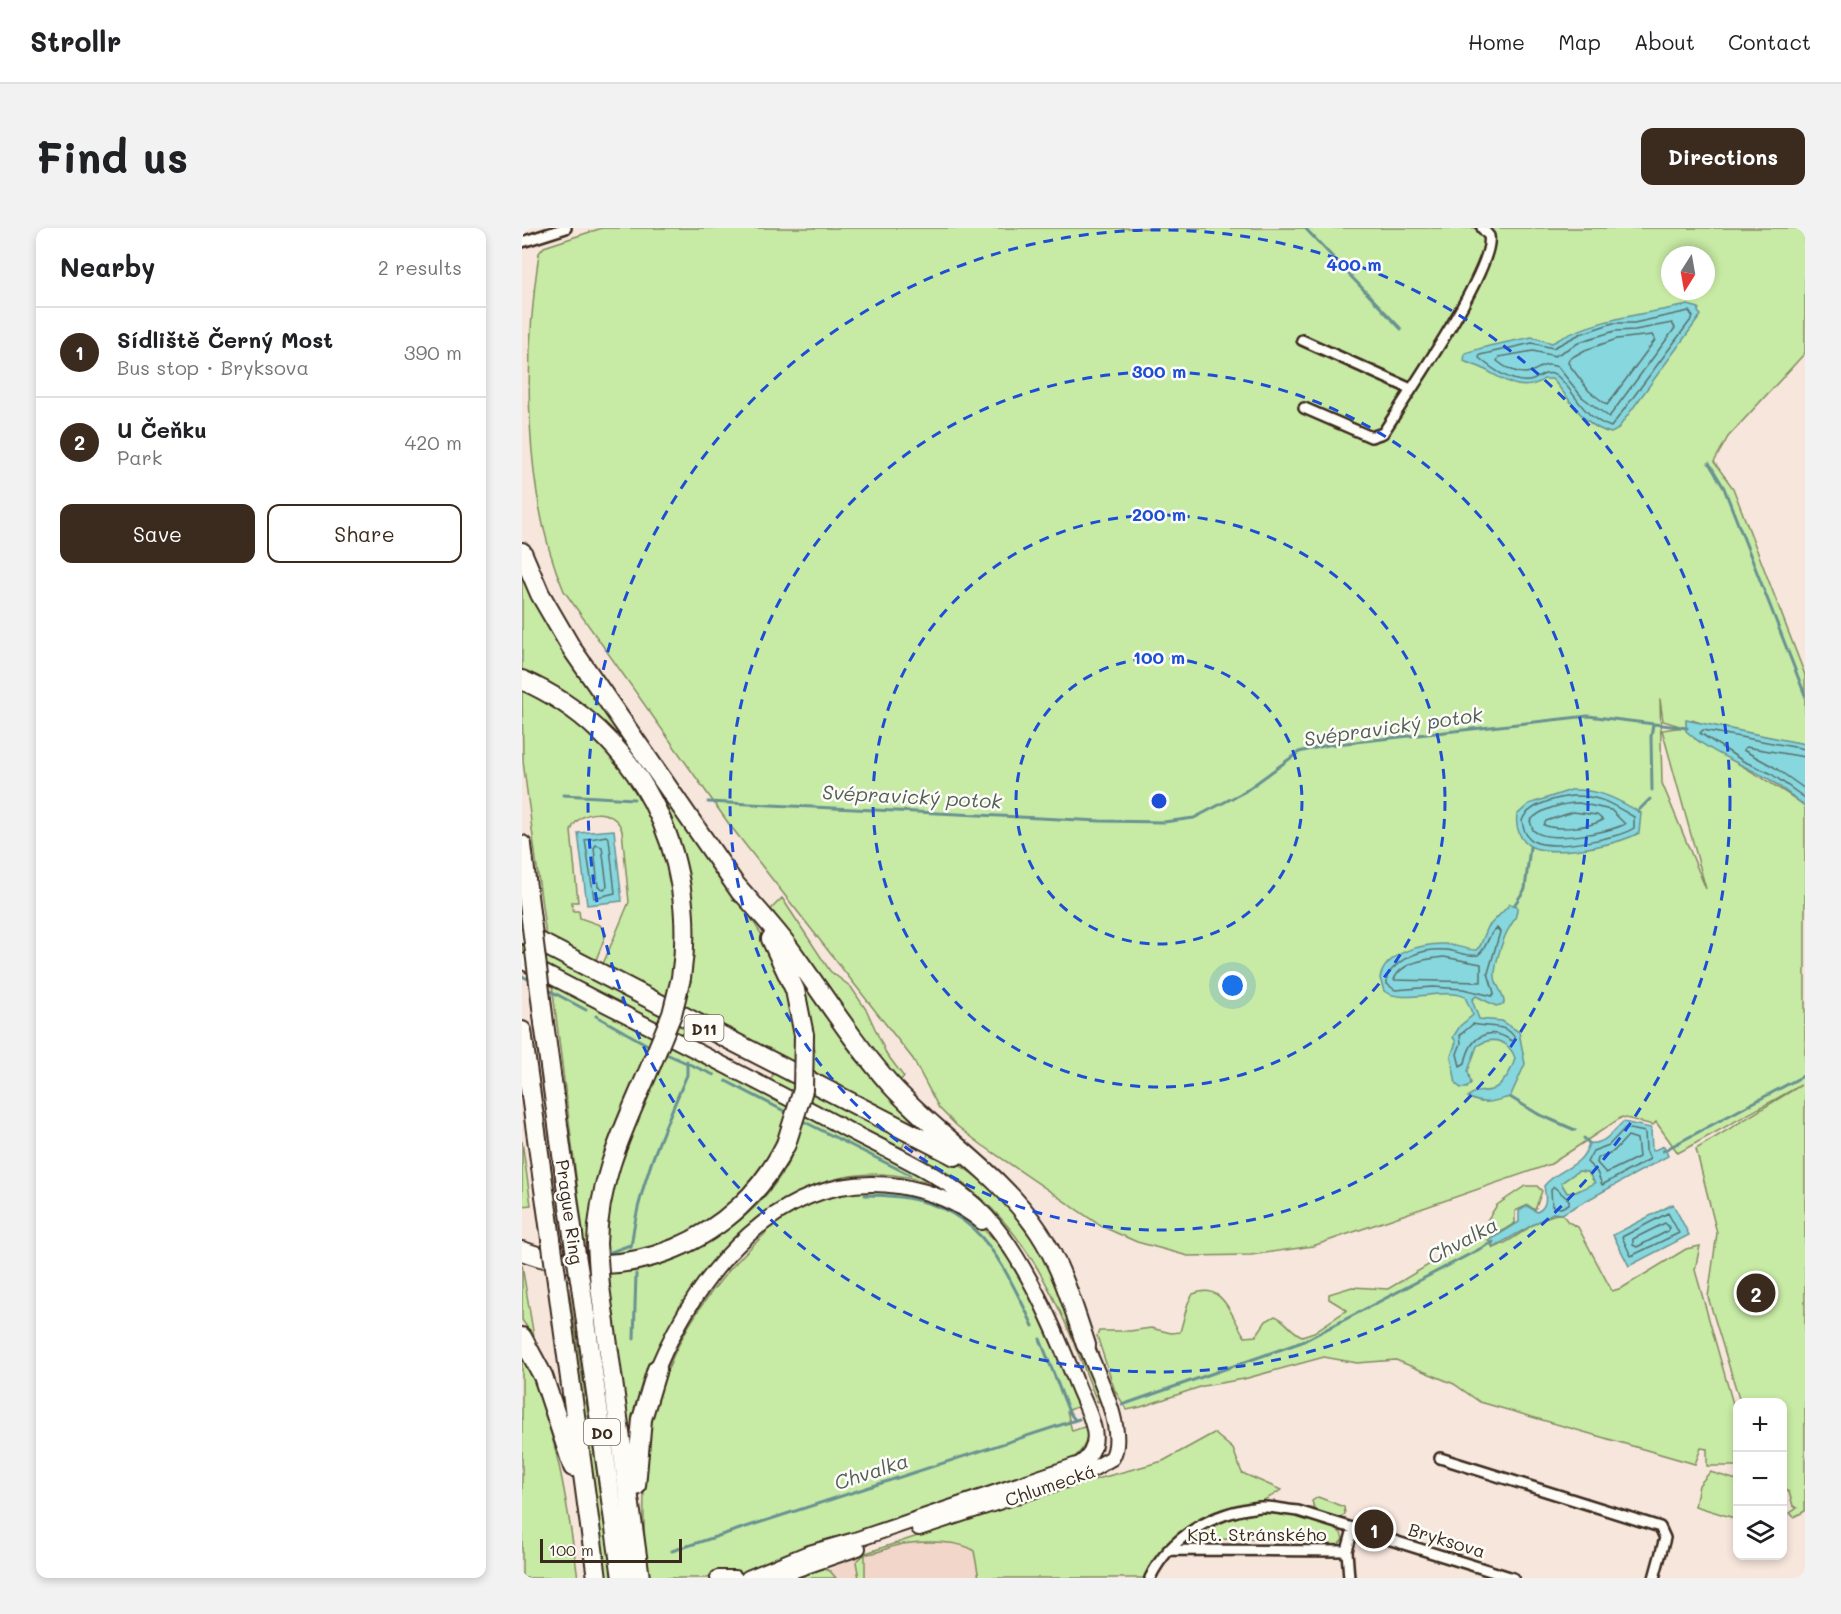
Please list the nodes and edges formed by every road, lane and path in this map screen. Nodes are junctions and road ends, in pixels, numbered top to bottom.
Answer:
1 (566, 228) edge
2 (1482, 228) edge
3 (522, 242) edge
4 (1302, 340) dead end
5 (1411, 388) junction
6 (1304, 408) dead end
7 (522, 552) edge
8 (522, 680) edge
9 (522, 845) edge
10 (734, 883) junction
11 (522, 933) edge
12 (522, 961) edge
13 (522, 1031) edge
14 (1005, 1190) junction
15 (522, 1251) edge
16 (1023, 1271) junction
17 (522, 1337) edge
18 (1086, 1345) joint
19 (657, 1369) joint
20 (1440, 1458) dead end
21 (633, 1524) junction
22 (1353, 1529) junction
23 (591, 1533) junction
24 (1168, 1550) junction
25 (1347, 1551) junction
26 (597, 1578) edge
27 (622, 1578) edge
28 (640, 1578) edge
29 (718, 1578) edge
30 (735, 1578) edge
31 (748, 1578) edge
32 (772, 1578) edge
33 (1150, 1578) edge
34 (1349, 1578) edge
35 (1513, 1578) edge
36 (1654, 1578) edge

1 - 3 street
2 - 5 street
4 - 5 street
5 - 6 street
7 - 10 highway
8 - 21 highway, bridge
9 - 27 highway, Prague Ring / D0, bridge
10 - 14 highway
10 - 15 highway, bridge
11 - 14 highway, D11
12 - 16 main road
13 - 23 highway, Prague Ring / D0, bridge
14 - 18 highway, Chlumecká / D11
16 - 19 main road
16 - 31 main road, Chlumecká
17 - 23 highway
18 - 32 main road, Chlumecká
19 - 21 highway
20 - 36 street
21 - 28 highway
22 - 24 street, Bryksova
22 - 25 street, Kpt. Stránského
22 - 35 street, Bryksova
23 - 26 highway, Prague Ring / D0
24 - 25 street, Kpt. Stránského
24 - 33 street, Bryksova
25 - 34 street, Kpt. Stránského
29 - 30 main road

